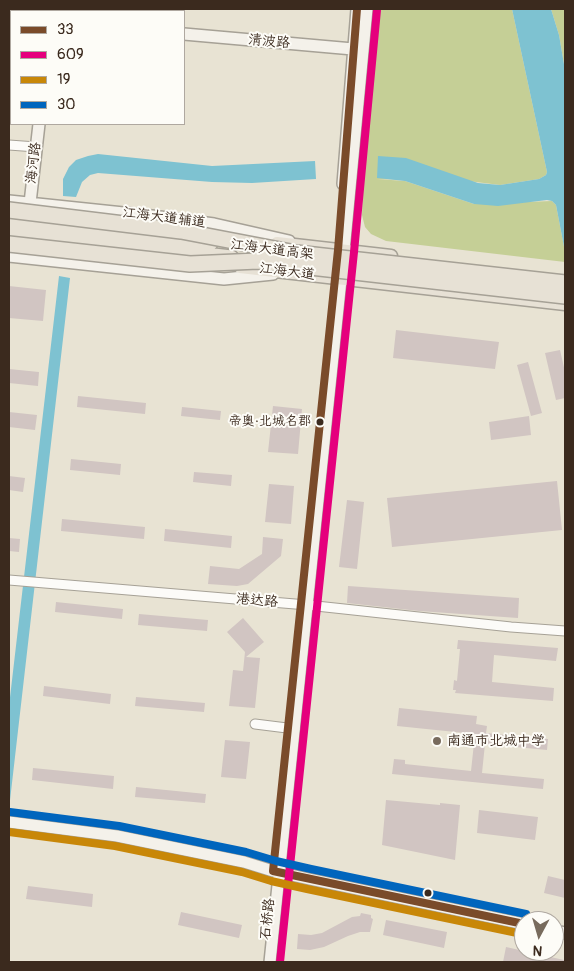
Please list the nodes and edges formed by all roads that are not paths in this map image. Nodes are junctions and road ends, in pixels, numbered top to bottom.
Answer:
1 (357, 9) edge
2 (367, 9) edge
3 (185, 34) edge
4 (354, 49) junction
5 (39, 125) edge
6 (9, 144) edge
7 (36, 147) junction
8 (9, 201) edge
9 (30, 203) junction
10 (9, 211) edge
11 (9, 220) edge
12 (9, 232) edge
13 (9, 239) edge
14 (9, 244) edge
15 (318, 248) junction
16 (341, 250) junction
17 (296, 253) junction
18 (9, 256) edge
19 (258, 261) junction
20 (287, 272) junction
21 (338, 278) junction
22 (565, 278) edge
23 (565, 296) edge
24 (565, 304) edge
25 (9, 580) edge
26 (304, 605) junction
27 (565, 631) edge
28 (255, 724) dead end
29 (291, 728) junction
30 (9, 822) edge
31 (276, 872) junction
32 (514, 922) edge
33 (264, 962) edge
34 (270, 962) edge

1 - 4 street
2 - 16 street
3 - 4 street, 清波路
4 - 16 street
5 - 7 street, 海河路
6 - 7 street
7 - 9 street, 海河路
8 - 9 street, 江海大道辅道
9 - 15 street, 江海大道辅道
10 - 15 main road, 江海大道
10 - 17 highway, bridge
11 - 17 highway, 江海大道高架, bridge
12 - 19 highway, 江海大道高架, bridge
13 - 20 main road, 江海大道
14 - 19 highway, bridge
15 - 16 main road, 江海大道
16 - 21 street, 石桥路
16 - 22 main road, 江海大道
17 - 22 highway, 江海大道高架, bridge
18 - 20 street
19 - 23 highway, 江海大道高架, bridge
20 - 21 main road, 江海大道
21 - 24 main road, 江海大道
21 - 26 street, 石桥路
25 - 26 street, 港达路
26 - 27 street, 港达路
26 - 29 street, 石桥路
28 - 29 street
29 - 31 street, 石桥路
30 - 31 street
31 - 32 street
31 - 33 street, 石桥路
31 - 34 street, 石桥路

